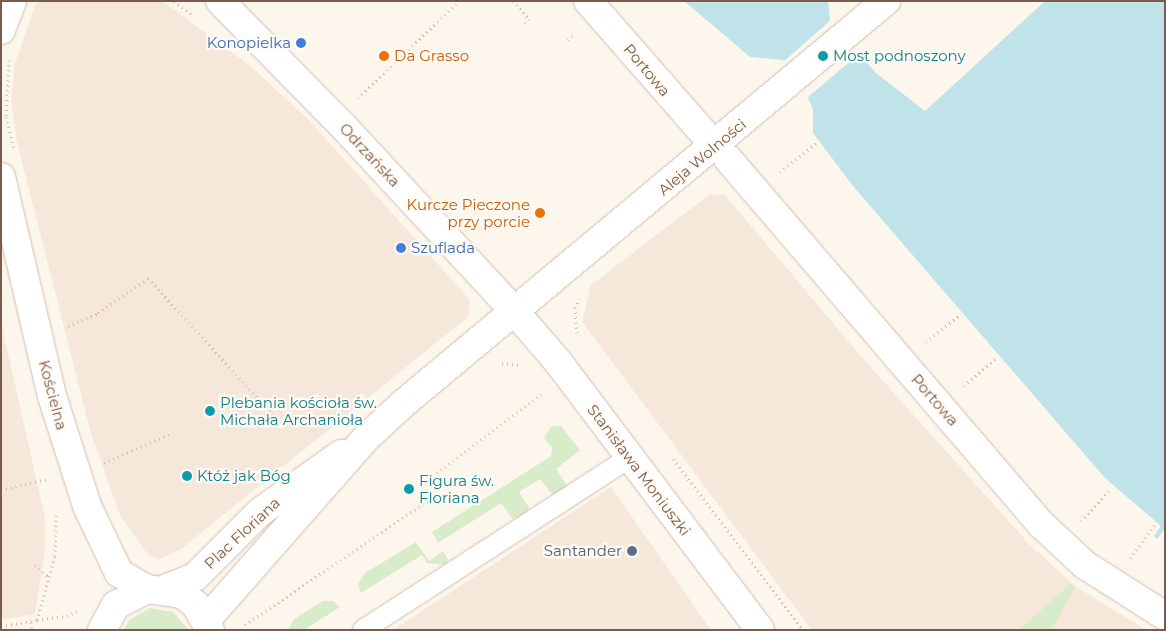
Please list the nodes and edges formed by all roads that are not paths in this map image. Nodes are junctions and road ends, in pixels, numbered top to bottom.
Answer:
1 (12, 1) edge
2 (220, 1) edge
3 (588, 1) edge
4 (886, 1) edge
5 (1, 30) edge
6 (707, 137) dead end
7 (728, 159) dead end
8 (8, 166) edge
9 (516, 312) junction
10 (366, 438) junction
11 (630, 457) junction
12 (156, 589) junction
13 (1165, 616) edge
14 (209, 625) edge
15 (102, 630) edge
16 (363, 630) edge
17 (760, 630) edge

1 - 5 street
2 - 9 street, Odrzańska
3 - 6 street, Portowa
4 - 9 street, Aleja Wolności
7 - 13 street, Portowa
8 - 12 street, Kościelna
9 - 10 street, Plac Floriana
9 - 11 street, Stanisława Moniuszki
10 - 12 street, Plac Floriana
10 - 14 street, Plac Floriana
11 - 16 lane
11 - 17 street, Stanisława Moniuszki
12 - 14 street, Kościelna
12 - 15 street, Plac Floriana

